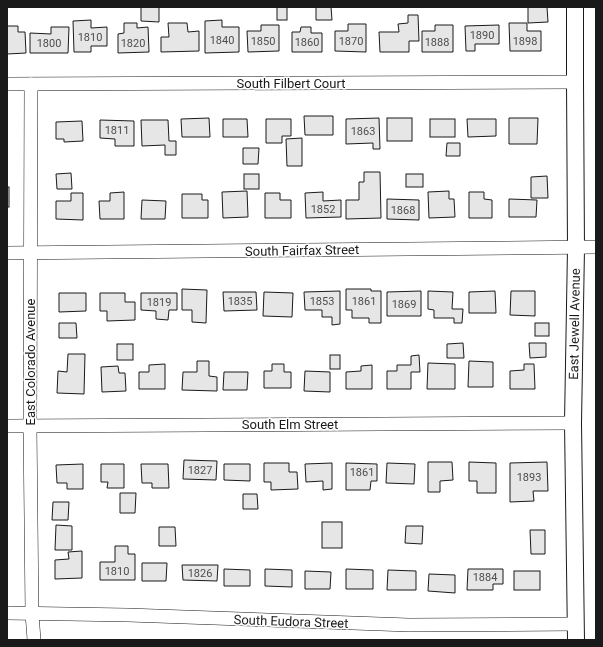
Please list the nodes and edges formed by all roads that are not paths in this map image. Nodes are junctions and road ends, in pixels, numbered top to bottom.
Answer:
1 (575, 7) edge
2 (575, 82) junction
3 (7, 84) edge
4 (31, 84) junction
5 (596, 247) edge
6 (576, 248) junction
7 (7, 252) edge
8 (30, 253) junction
9 (573, 423) junction
10 (7, 426) edge
11 (30, 426) junction
12 (7, 613) edge
13 (32, 613) junction
14 (576, 624) junction
15 (34, 640) edge
16 (576, 640) edge

1 - 2 street, East Jewell Avenue
2 - 4 street, South Filbert Court
2 - 6 street, East Jewell Avenue
3 - 4 street, South Filbert Court
4 - 8 street, East Colorado Avenue
5 - 6 street, South Fairfax Street
6 - 8 street, South Fairfax Street
6 - 9 street, East Jewell Avenue
7 - 8 street, South Fairfax Street
8 - 11 street, East Colorado Avenue
9 - 11 street, South Elm Street
9 - 14 street, East Jewell Avenue
10 - 11 street, South Elm Street
11 - 13 street, East Colorado Avenue
12 - 13 street, South Eudora Street
13 - 14 street, South Eudora Street
13 - 15 street, East Colorado Avenue
14 - 16 street, East Jewell Avenue

